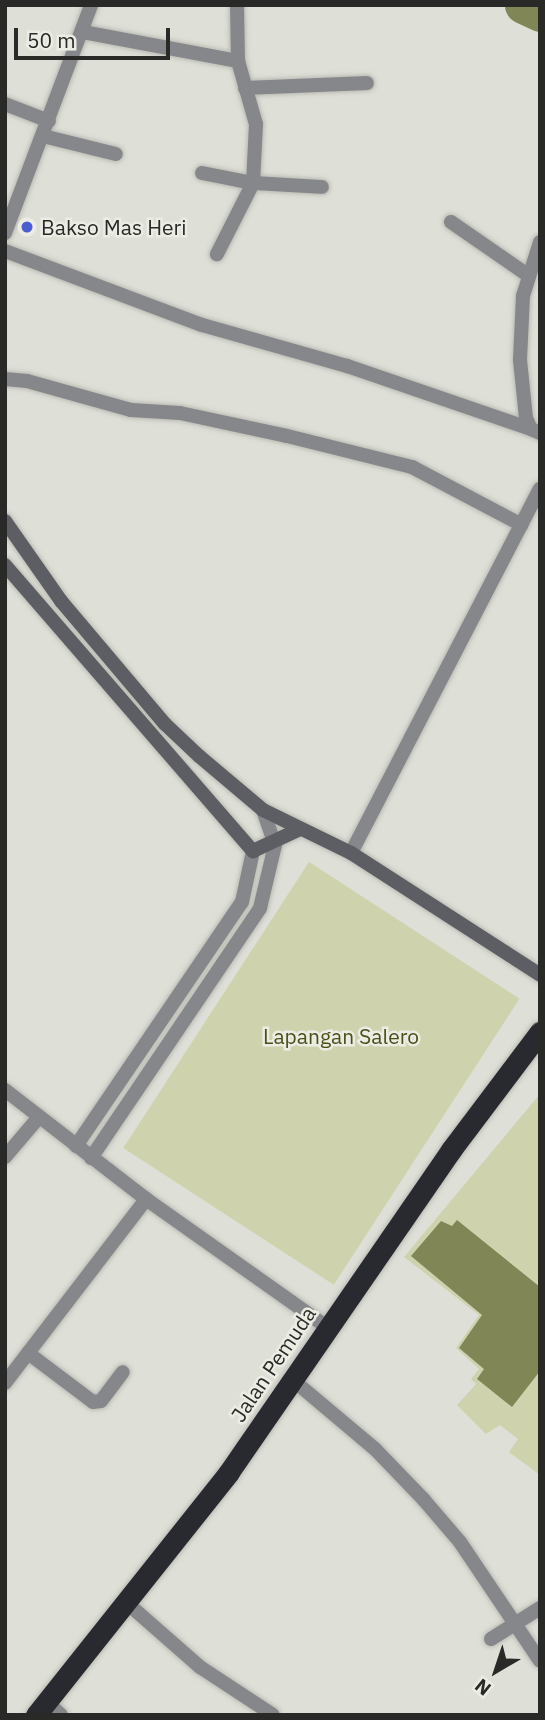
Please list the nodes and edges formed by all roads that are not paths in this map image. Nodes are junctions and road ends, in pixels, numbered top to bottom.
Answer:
1 (91, 5) edge
2 (237, 5) edge
3 (83, 32) junction
4 (238, 61) junction
5 (368, 83) dead end
6 (246, 88) junction
7 (5, 104) edge
8 (49, 121) junction
9 (43, 136) junction
10 (116, 154) dead end
11 (202, 173) dead end
12 (253, 183) junction
13 (322, 187) dead end
14 (451, 222) dead end
15 (5, 233) edge
16 (540, 242) edge
17 (5, 251) edge
18 (218, 254) dead end
19 (529, 276) junction
20 (5, 379) edge
21 (535, 431) edge
22 (540, 489) edge
23 (5, 521) edge
24 (522, 525) junction
25 (5, 565) edge
26 (263, 810) junction
27 (298, 830) junction
28 (275, 845) junction
29 (253, 851) junction
30 (351, 853) junction
31 (540, 975) edge
32 (540, 1032) edge
33 (5, 1090) edge
34 (38, 1118) junction
35 (76, 1146) junction
36 (5, 1157) edge
37 (91, 1158) junction
38 (146, 1199) junction
39 (327, 1327) junction
40 (28, 1353) junction
41 (123, 1372) dead end
42 (293, 1380) junction
43 (5, 1383) edge
44 (127, 1603) junction
45 (540, 1608) edge
46 (516, 1622) junction
47 (491, 1639) dead end
48 (540, 1661) edge
49 (48, 1711) edge
50 (272, 1715) edge

1 - 3 street
2 - 4 street
3 - 4 street
3 - 8 street
4 - 6 street
5 - 6 street
6 - 12 street
7 - 8 street
8 - 9 street
9 - 10 street
9 - 15 street
11 - 12 street
12 - 13 street
12 - 18 street
14 - 19 street
16 - 19 street
17 - 21 street
19 - 21 street
20 - 24 street
22 - 24 street
23 - 26 street
24 - 30 street
25 - 29 street
26 - 27 street
26 - 28 street
27 - 28 street
27 - 30 street
28 - 29 street
28 - 37 street
29 - 35 street
30 - 31 street
32 - 39 highway, Jalan Pemuda
33 - 34 street
34 - 35 street
34 - 36 street
35 - 37 street
37 - 38 street
38 - 39 street
38 - 40 street
39 - 42 highway, Jalan Pemuda
40 - 41 street
40 - 43 street
42 - 44 highway, Jalan Pemuda
42 - 46 street
44 - 49 highway, Jalan Pemuda
44 - 50 street
45 - 46 street
46 - 47 street
46 - 48 street

